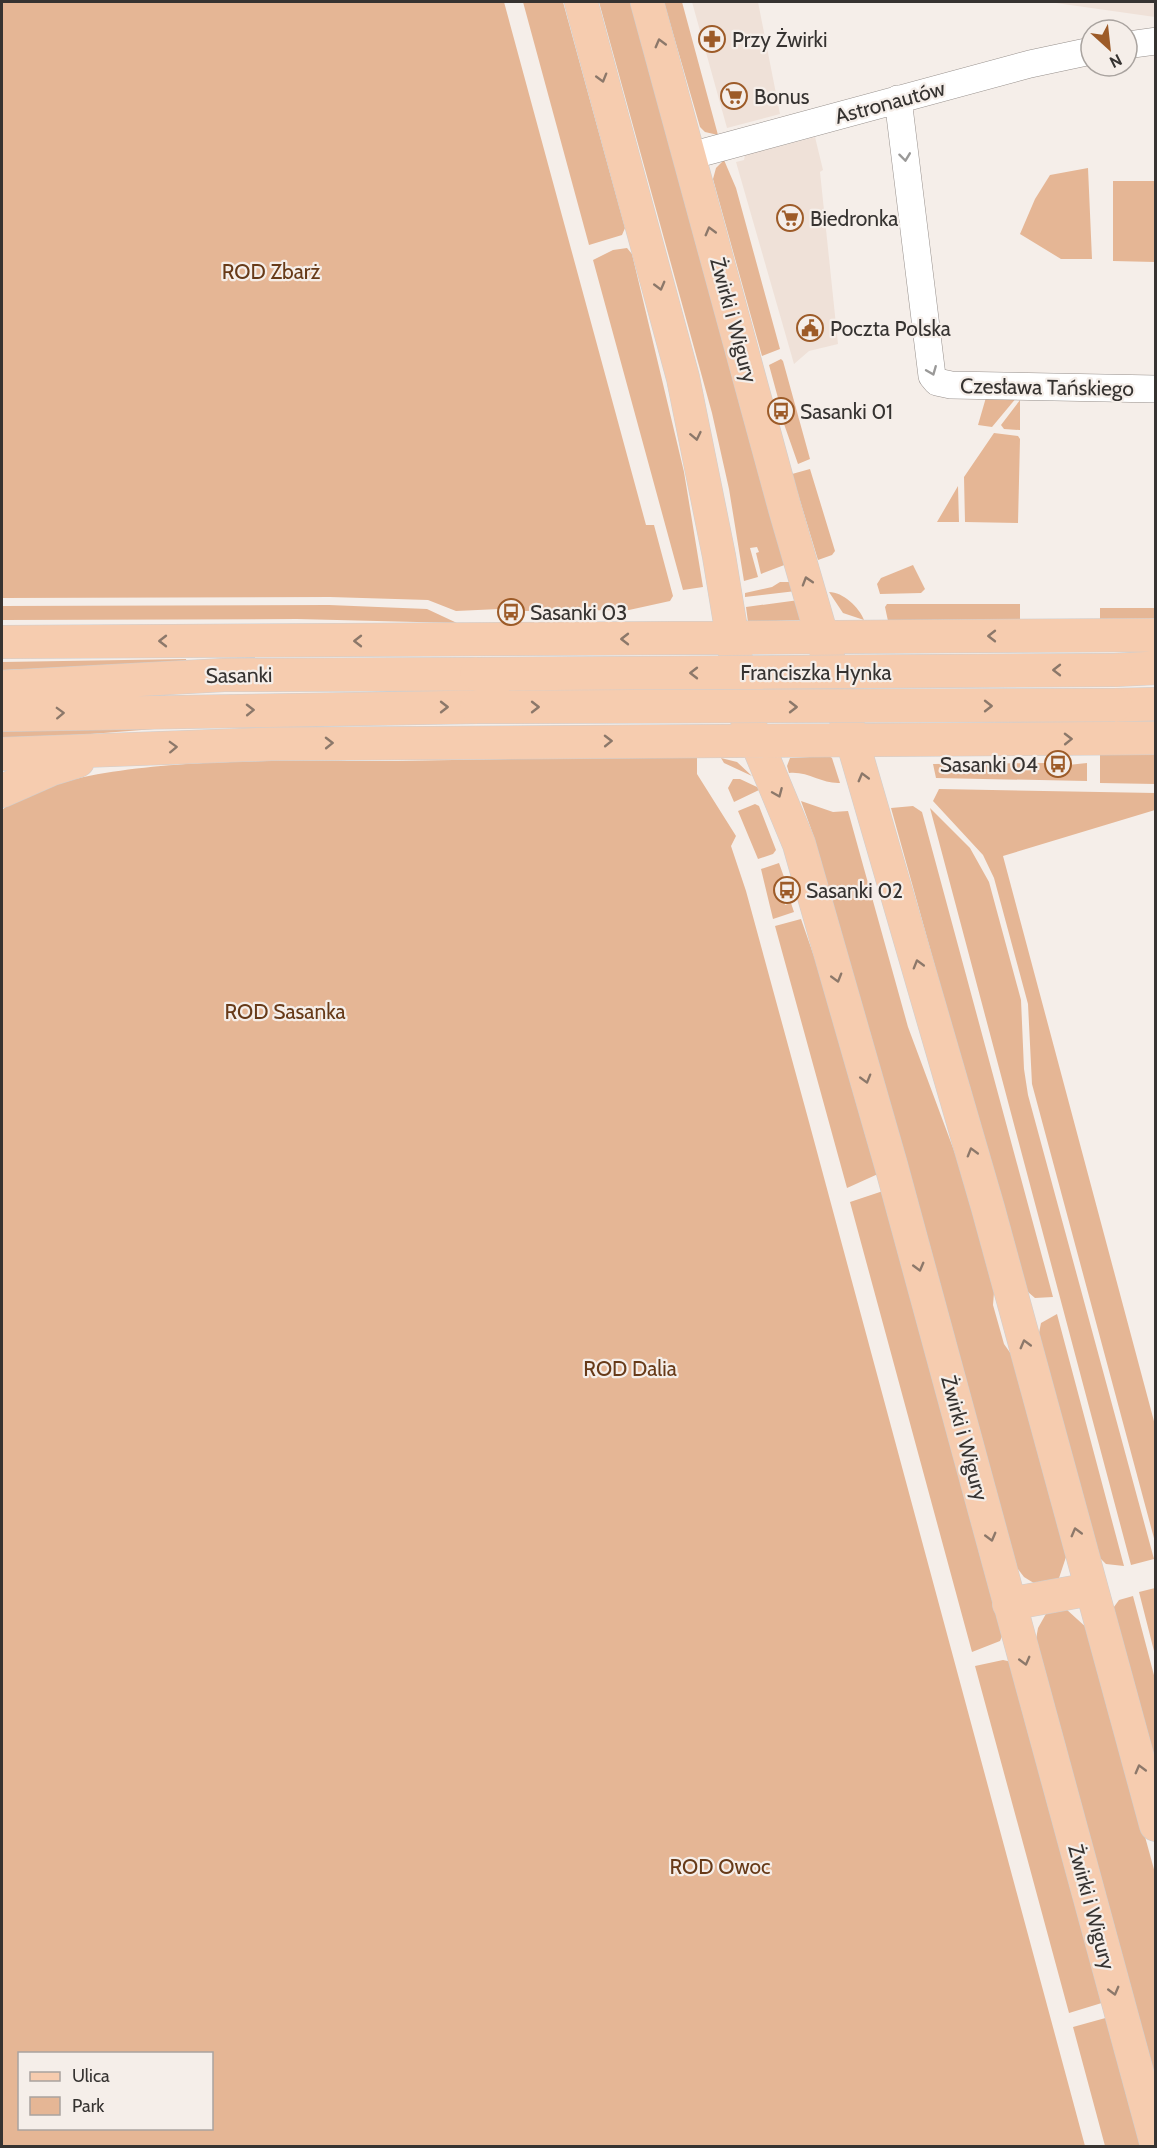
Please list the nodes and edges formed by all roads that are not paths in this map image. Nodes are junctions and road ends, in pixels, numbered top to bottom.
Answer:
1 (581, 2) edge
2 (647, 2) edge
3 (1155, 41) edge
4 (1139, 43) edge
5 (1079, 54) edge
6 (898, 99) junction
7 (690, 156) junction
8 (1155, 389) edge
9 (1155, 635) edge
10 (824, 637) junction
11 (731, 638) junction
12 (2, 642) edge
13 (1155, 668) edge
14 (477, 674) joint
15 (2, 687) edge
16 (1155, 704) edge
17 (477, 707) joint
18 (2, 715) edge
19 (1155, 738) edge
20 (754, 739) junction
21 (853, 739) junction
22 (115, 750) junction
23 (2, 754) edge
24 (2, 791) edge
25 (1091, 1589) junction
26 (1010, 1604) junction
27 (1155, 1826) edge
28 (1155, 2142) edge

1 -> 11 main road
7 -> 2 main road, Żwirki i Wigury
3 - 4 street
5 - 6 street, Astronautów
6 - 7 street, Astronautów
6 -> 8 street, Czesława Tańskiego
10 -> 7 main road, Żwirki i Wigury
9 -> 10 main road
10 - 11 main road
10 - 21 main road, Żwirki i Wigury
11 -> 12 main road
11 - 20 main road, Żwirki i Wigury
13 -> 14 main road, Franciszka Hynka, bridge
14 - 15 main road, Sasanki
17 -> 16 main road, Franciszka Hynka, bridge
18 -> 17 main road, Sasanki
21 -> 19 main road
20 - 21 main road
22 -> 20 main road
20 -> 26 main road, Żwirki i Wigury
25 -> 21 main road
22 - 23 main road
22 - 24 main road
25 - 26 main road
27 -> 25 main road
26 -> 28 main road, Żwirki i Wigury

